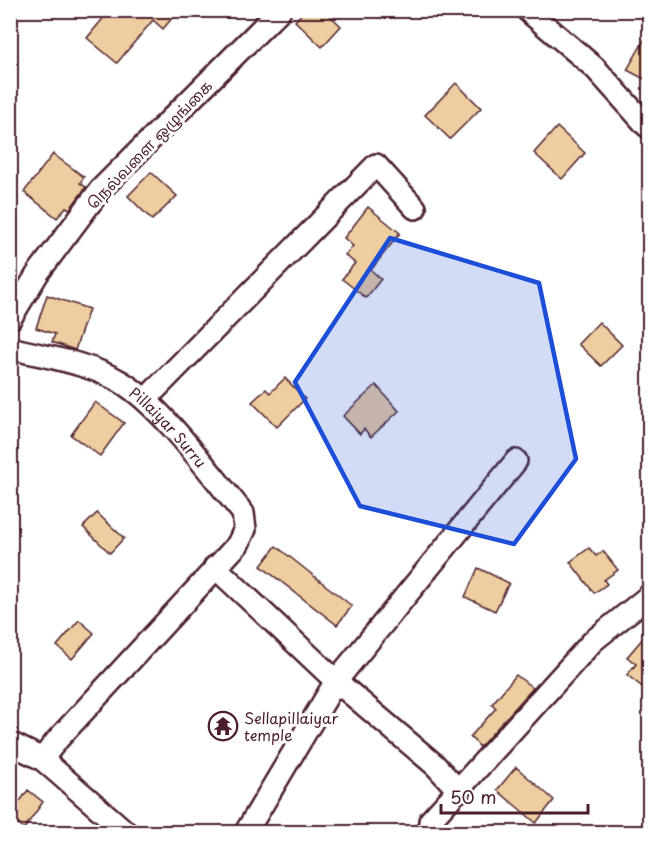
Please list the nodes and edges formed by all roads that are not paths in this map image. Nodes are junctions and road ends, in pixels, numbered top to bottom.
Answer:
1 (280, 10) edge
2 (526, 10) edge
3 (650, 122) edge
4 (415, 208) dead end
5 (10, 319) edge
6 (10, 348) edge
7 (146, 399) junction
8 (516, 461) dead end
9 (215, 567) junction
10 (650, 596) edge
11 (336, 681) junction
12 (10, 743) edge
13 (42, 759) junction
14 (459, 791) junction
15 (126, 832) edge
16 (246, 832) edge
17 (430, 832) edge

1 - 5 street, நெல்வளை ஒழுங்கை
2 - 3 street
4 - 7 street
6 - 7 street, Pillaiyar Surru
7 - 9 street, Pillaiyar Surru
8 - 11 street
9 - 11 street
9 - 13 street, Pillaiyar Surru
10 - 14 street
11 - 14 street
11 - 16 street
12 - 13 street
13 - 15 street
14 - 17 street

